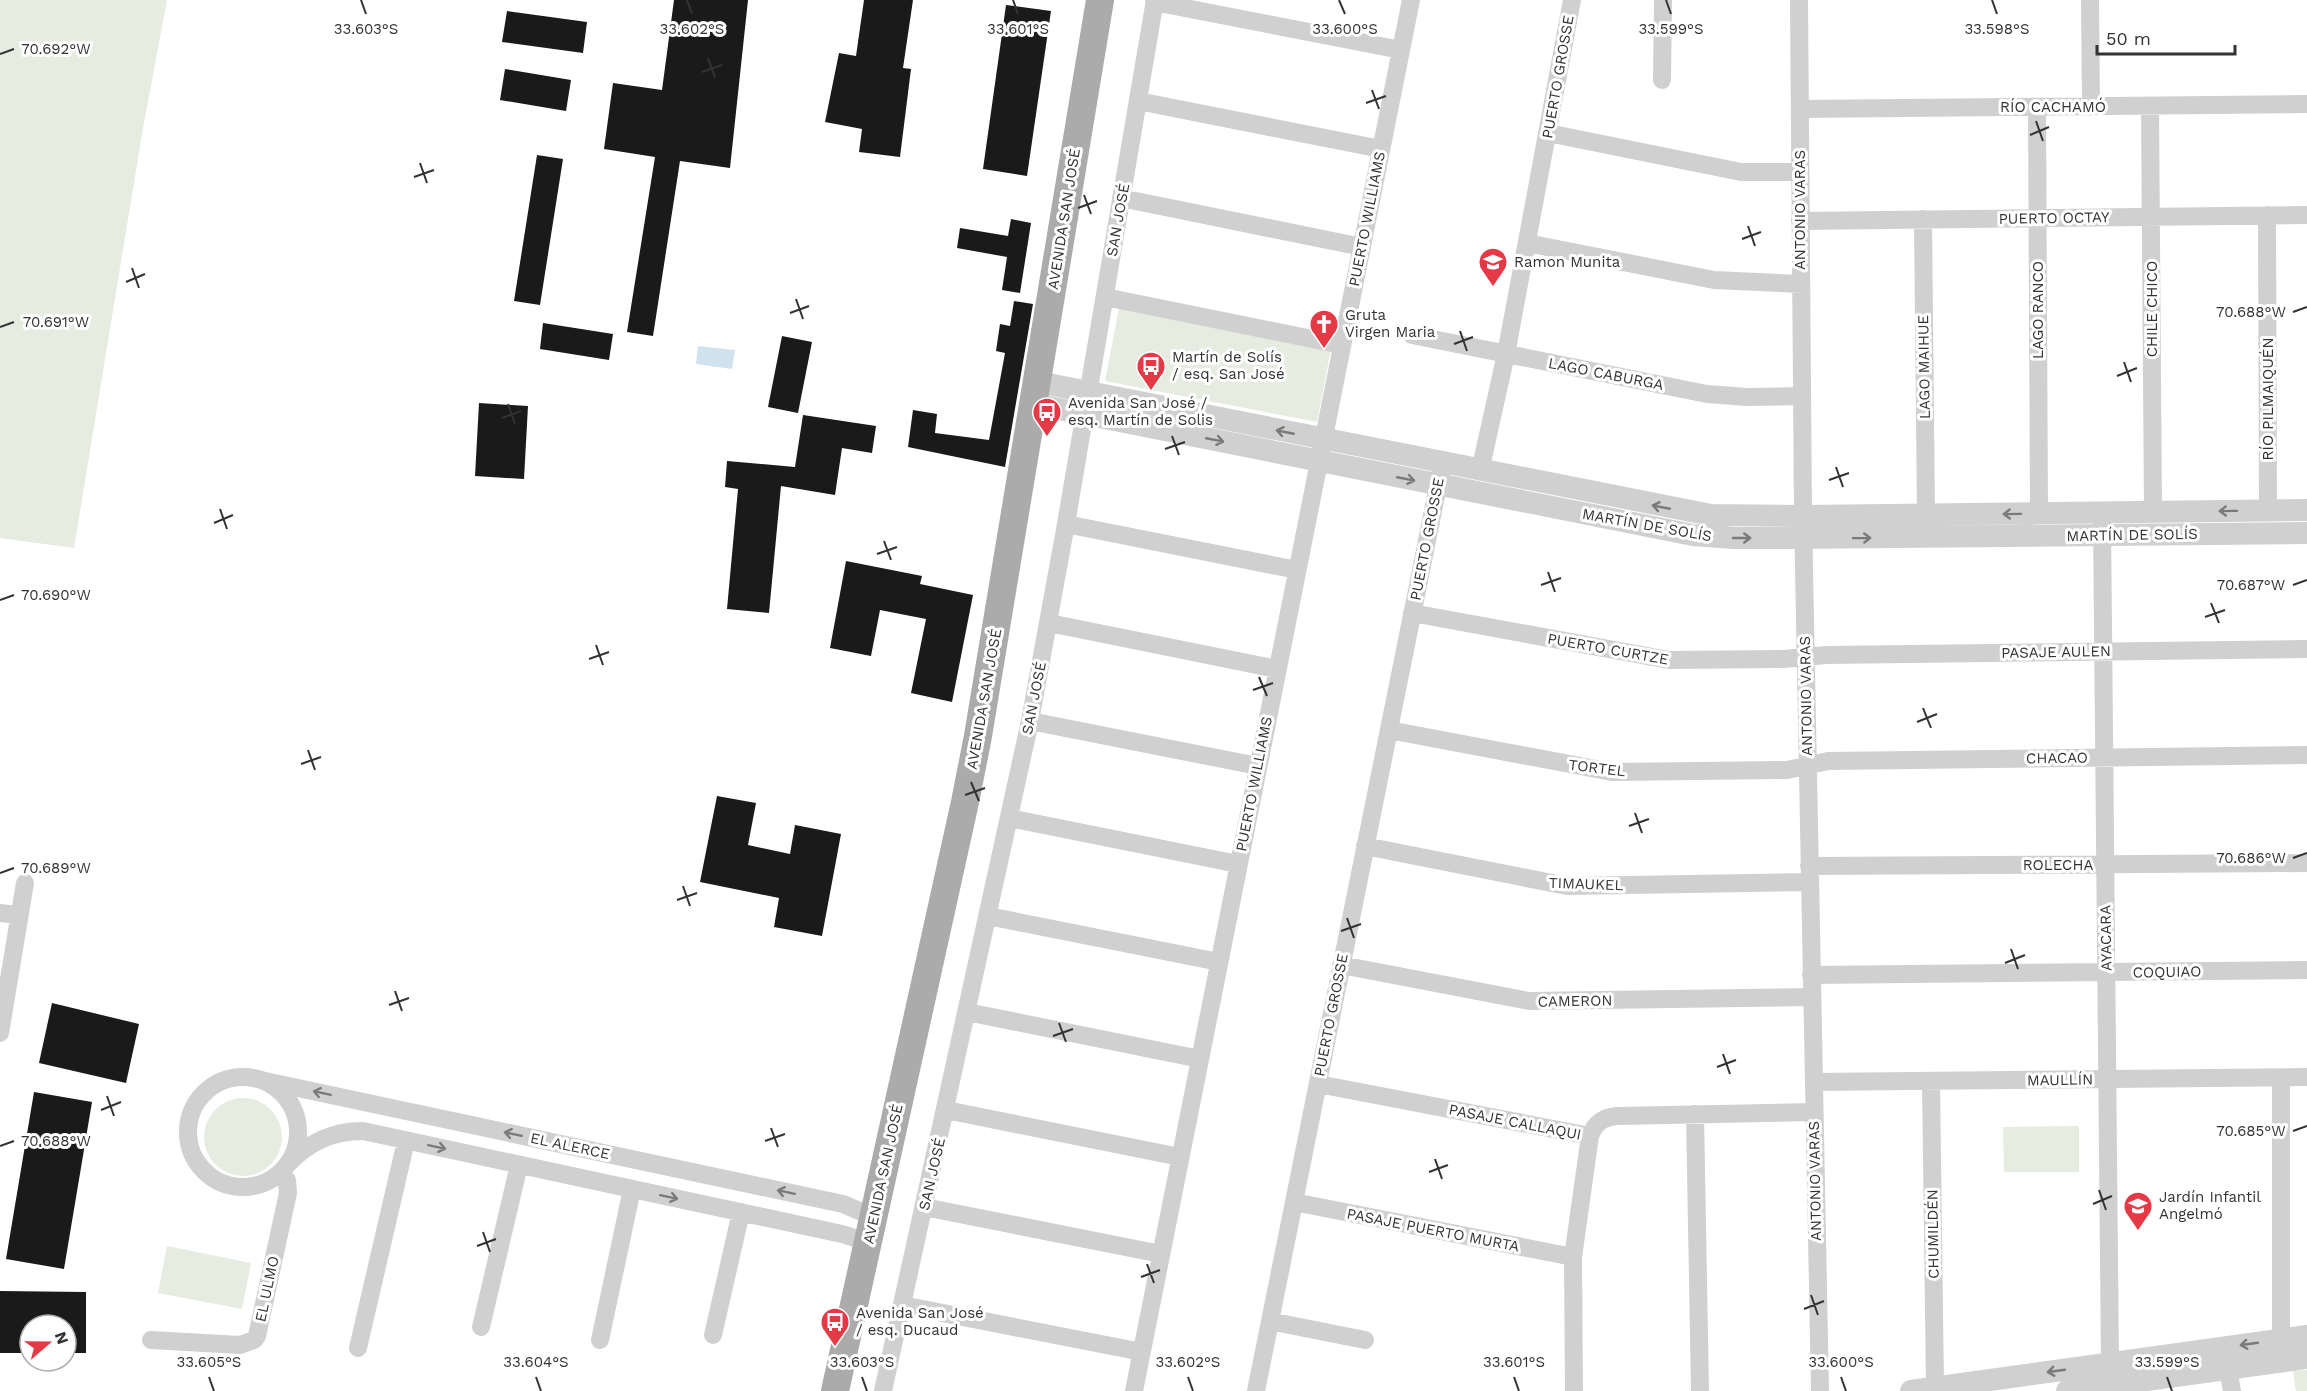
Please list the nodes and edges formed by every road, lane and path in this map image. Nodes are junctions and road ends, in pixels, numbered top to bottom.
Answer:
1 (1100, 0) edge
2 (1411, 0) edge
3 (1572, 0) edge
4 (1663, 0) edge
5 (1799, 0) edge
6 (2090, 0) edge
7 (1154, 1) edge
8 (1401, 50) junction
9 (1662, 80) dead end
10 (1138, 101) junction
11 (2307, 104) edge
12 (2091, 106) junction
13 (2150, 106) junction
14 (2037, 107) junction
15 (1800, 109) junction
16 (1548, 133) junction
17 (1381, 149) junction
18 (1800, 172) junction
19 (1122, 198) junction
20 (2267, 215) junction
21 (2307, 215) edge
22 (2151, 217) junction
23 (2038, 218) junction
24 (1923, 219) junction
25 (1800, 221) junction
26 (1527, 243) junction
27 (1362, 247) junction
28 (1801, 284) junction
29 (1105, 297) junction
30 (1412, 335) dead end
31 (1342, 345) junction
32 (1506, 354) junction
33 (1036, 393) junction
34 (1802, 396) junction
35 (1087, 404) junction
36 (1320, 450) junction
37 (1480, 471) junction
38 (1440, 474) junction
39 (2307, 510) edge
40 (2268, 511) junction
41 (2153, 512) junction
42 (2039, 513) junction
43 (2101, 513) junction
44 (1926, 514) junction
45 (1066, 524) junction
46 (1803, 527) junction
47 (2307, 533) edge
48 (2102, 535) junction
49 (1297, 570) junction
50 (1412, 613) junction
51 (1049, 623) junction
52 (2307, 649) edge
53 (2103, 651) junction
54 (1806, 657) junction
55 (1277, 669) junction
56 (1030, 721) junction
57 (1389, 730) junction
58 (2307, 755) edge
59 (2104, 758) junction
60 (1808, 765) junction
61 (1258, 766) junction
62 (1009, 818) junction
63 (1365, 846) junction
64 (2307, 863) edge
65 (1238, 864) junction
66 (2105, 864) junction
67 (1809, 874) junction
68 (25, 883) dead end
69 (0, 913) edge
70 (19, 915) junction
71 (988, 916) junction
72 (1219, 962) junction
73 (1341, 965) junction
74 (2307, 970) edge
75 (2106, 972) junction
76 (1811, 975) junction
77 (1812, 997) junction
78 (967, 1012) junction
79 (0, 1033) edge
80 (1200, 1059) junction
81 (2307, 1077) edge
82 (2281, 1078) junction
83 (2107, 1079) junction
84 (266, 1081) junction
85 (1931, 1081) junction
86 (1814, 1082) junction
87 (1317, 1084) junction
88 (946, 1110) junction
89 (1814, 1112) junction
90 (1695, 1114) junction
91 (1590, 1136) junction
92 (406, 1141) junction
93 (1180, 1157) junction
94 (519, 1165) junction
95 (283, 1169) junction
96 (632, 1189) junction
97 (1294, 1202) junction
98 (924, 1208) junction
99 (741, 1212) junction
100 (871, 1230) junction
101 (1161, 1254) junction
102 (1573, 1257) junction
103 (903, 1305) junction
104 (1270, 1321) junction
105 (481, 1327) dead end
106 (713, 1335) dead end
107 (2307, 1336) edge
108 (151, 1340) dead end
109 (600, 1340) dead end
110 (1365, 1340) dead end
111 (2281, 1340) junction
112 (358, 1348) dead end
113 (1142, 1352) junction
114 (2307, 1358) edge
115 (2110, 1364) junction
116 (2228, 1369) junction
117 (2128, 1387) edge
118 (1935, 1388) junction
119 (835, 1391) edge
120 (883, 1391) edge
121 (1134, 1391) edge
122 (1256, 1391) edge
123 (1574, 1391) edge
124 (1700, 1391) edge
125 (1820, 1391) edge
126 (1911, 1391) edge
127 (2067, 1391) edge
128 (2232, 1391) edge

1 - 33 main road, AVENIDA SAN JOSÉ
2 - 8 street, PUERTO WILLIAMS
3 - 16 street, PUERTO GROSSE
4 - 9 street
5 - 15 street, ANTONIO VARAS
6 - 12 street
7 - 8 street
7 - 10 street, SAN JOSÉ
8 - 17 street, PUERTO WILLIAMS
10 - 17 street
10 - 19 street, SAN JOSÉ
11 - 13 street, RÍO CACHAMÓ
12 - 13 street, RÍO CACHAMÓ
12 - 14 street, RÍO CACHAMÓ
13 - 22 street, CHILE CHICO
14 - 15 street, RÍO CACHAMÓ
14 - 23 street, LAGO RANCO
15 - 18 street, ANTONIO VARAS
16 - 18 street
16 - 26 street, PUERTO GROSSE
17 - 27 street, PUERTO WILLIAMS
18 - 25 street, ANTONIO VARAS
19 - 27 street
19 - 29 street, SAN JOSÉ
20 - 21 street, PUERTO OCTAY
20 - 22 street, PUERTO OCTAY
20 - 40 street, RÍO PILMAIQUÉN
22 - 23 street, PUERTO OCTAY
22 - 41 street, CHILE CHICO
23 - 24 street, PUERTO OCTAY
23 - 42 street, LAGO RANCO
24 - 25 street, PUERTO OCTAY
24 - 44 street, LAGO MAIHUE
25 - 28 street, ANTONIO VARAS
26 - 28 street
26 - 32 street, PUERTO GROSSE
27 - 31 street, PUERTO WILLIAMS
28 - 34 street, ANTONIO VARAS
29 - 31 street
29 - 35 street, SAN JOSÉ
30 - 32 street, LAGO CABURGA
31 - 36 street, PUERTO WILLIAMS
32 - 34 street, LAGO CABURGA
32 - 37 street, PUERTO GROSSE
33 - 35 street, MARTÍN DE SOLÍS
33 - 100 main road, AVENIDA SAN JOSÉ
34 - 46 street, ANTONIO VARAS
35 - 36 street, MARTÍN DE SOLÍS
35 - 45 street, SAN JOSÉ
36 - 38 street, MARTÍN DE SOLÍS
36 - 49 street, PUERTO WILLIAMS
37 - 38 street, MARTÍN DE SOLÍS
46 -> 37 street, MARTÍN DE SOLÍS
38 -> 46 street, MARTÍN DE SOLÍS
38 - 50 street, PUERTO GROSSE
39 - 40 street, MARTÍN DE SOLÍS
40 -> 41 street, MARTÍN DE SOLÍS
41 - 43 street, MARTÍN DE SOLÍS
42 - 43 street, MARTÍN DE SOLÍS
42 -> 44 street, MARTÍN DE SOLÍS
43 - 48 street, AYACARA
44 - 46 street, MARTÍN DE SOLÍS
45 - 49 street
45 - 51 street, SAN JOSÉ
46 -> 48 street, MARTÍN DE SOLÍS
46 - 54 street, ANTONIO VARAS
47 - 48 street, MARTÍN DE SOLÍS
48 - 53 street, AYACARA
49 - 55 street, PUERTO WILLIAMS
50 - 54 street, PUERTO CURTZE
50 - 57 street, PUERTO GROSSE
51 - 55 street
51 - 56 street, SAN JOSÉ
52 - 53 street, PASAJE AULEN
53 - 54 street, PASAJE AULEN
53 - 59 street, AYACARA
54 - 60 street, ANTONIO VARAS
55 - 61 street, PUERTO WILLIAMS
56 - 61 street
56 - 62 street, SAN JOSÉ
57 - 60 street, TORTEL
57 - 63 street, PUERTO GROSSE
58 - 59 street, CHACAO
59 - 60 street, CHACAO
59 - 66 street, AYACARA
60 - 67 street, ANTONIO VARAS
61 - 65 street, PUERTO WILLIAMS
62 - 65 street
62 - 71 street, SAN JOSÉ
63 - 67 street, TIMAUKEL
63 - 73 street, PUERTO GROSSE
64 - 66 street, ROLECHA
65 - 72 street, PUERTO WILLIAMS
66 - 67 street, ROLECHA
66 - 75 street, AYACARA
67 - 76 street, ANTONIO VARAS
68 - 70 street
69 - 70 street
70 - 79 street
71 - 72 street
71 - 78 street, SAN JOSÉ
72 - 80 street, PUERTO WILLIAMS
73 - 77 street, CAMERON
73 - 87 street, PUERTO GROSSE
74 - 75 street, COQUIAO
75 - 76 street, COQUIAO
75 - 83 street, AYACARA
76 - 77 street, ANTONIO VARAS
77 - 86 street, ANTONIO VARAS
78 - 80 street
78 - 88 street, SAN JOSÉ
80 - 93 street, PUERTO WILLIAMS
81 - 82 street, MAULLÍN
82 - 83 street, MAULLÍN
82 - 111 street
83 - 85 street, MAULLÍN
83 - 115 street, AYACARA
84 - 95 street
84 - 95 street, EL ALERCE
100 -> 84 street, EL ALERCE
85 - 86 street, MAULLÍN
85 - 118 street, CHUMILDÉN
86 - 89 street, ANTONIO VARAS
87 - 91 street, PASAJE CALLAQUI
87 - 97 street, PUERTO GROSSE
88 - 93 street
88 - 98 street, SAN JOSÉ
89 - 90 street, PASAJE CALLAQUI
89 - 125 street, ANTONIO VARAS
90 - 91 street, PASAJE CALLAQUI
90 - 124 street
91 - 102 street
92 -> 94 street, EL ALERCE
92 - 95 street, EL ALERCE
92 - 112 street
93 - 101 street, PUERTO WILLIAMS
94 - 96 street, EL ALERCE
94 - 105 street
95 - 108 street, EL ULMO
96 -> 99 street, EL ALERCE
96 - 109 street
97 - 102 street, PASAJE PUERTO MURTA
97 - 104 street, PUERTO GROSSE
98 - 101 street
98 - 103 street, SAN JOSÉ
99 - 100 street, EL ALERCE
99 - 106 street
100 - 119 main road, AVENIDA SAN JOSÉ
101 - 113 street, PUERTO WILLIAMS
102 - 123 street
103 - 113 street
103 - 120 street, SAN JOSÉ
104 - 110 street
104 - 122 street, PUERTO GROSSE
107 - 111 street
111 -> 115 street
113 - 121 street, PUERTO WILLIAMS
114 - 116 street
115 -> 118 street
116 - 117 street
116 - 128 street
117 - 127 street
118 - 126 street

